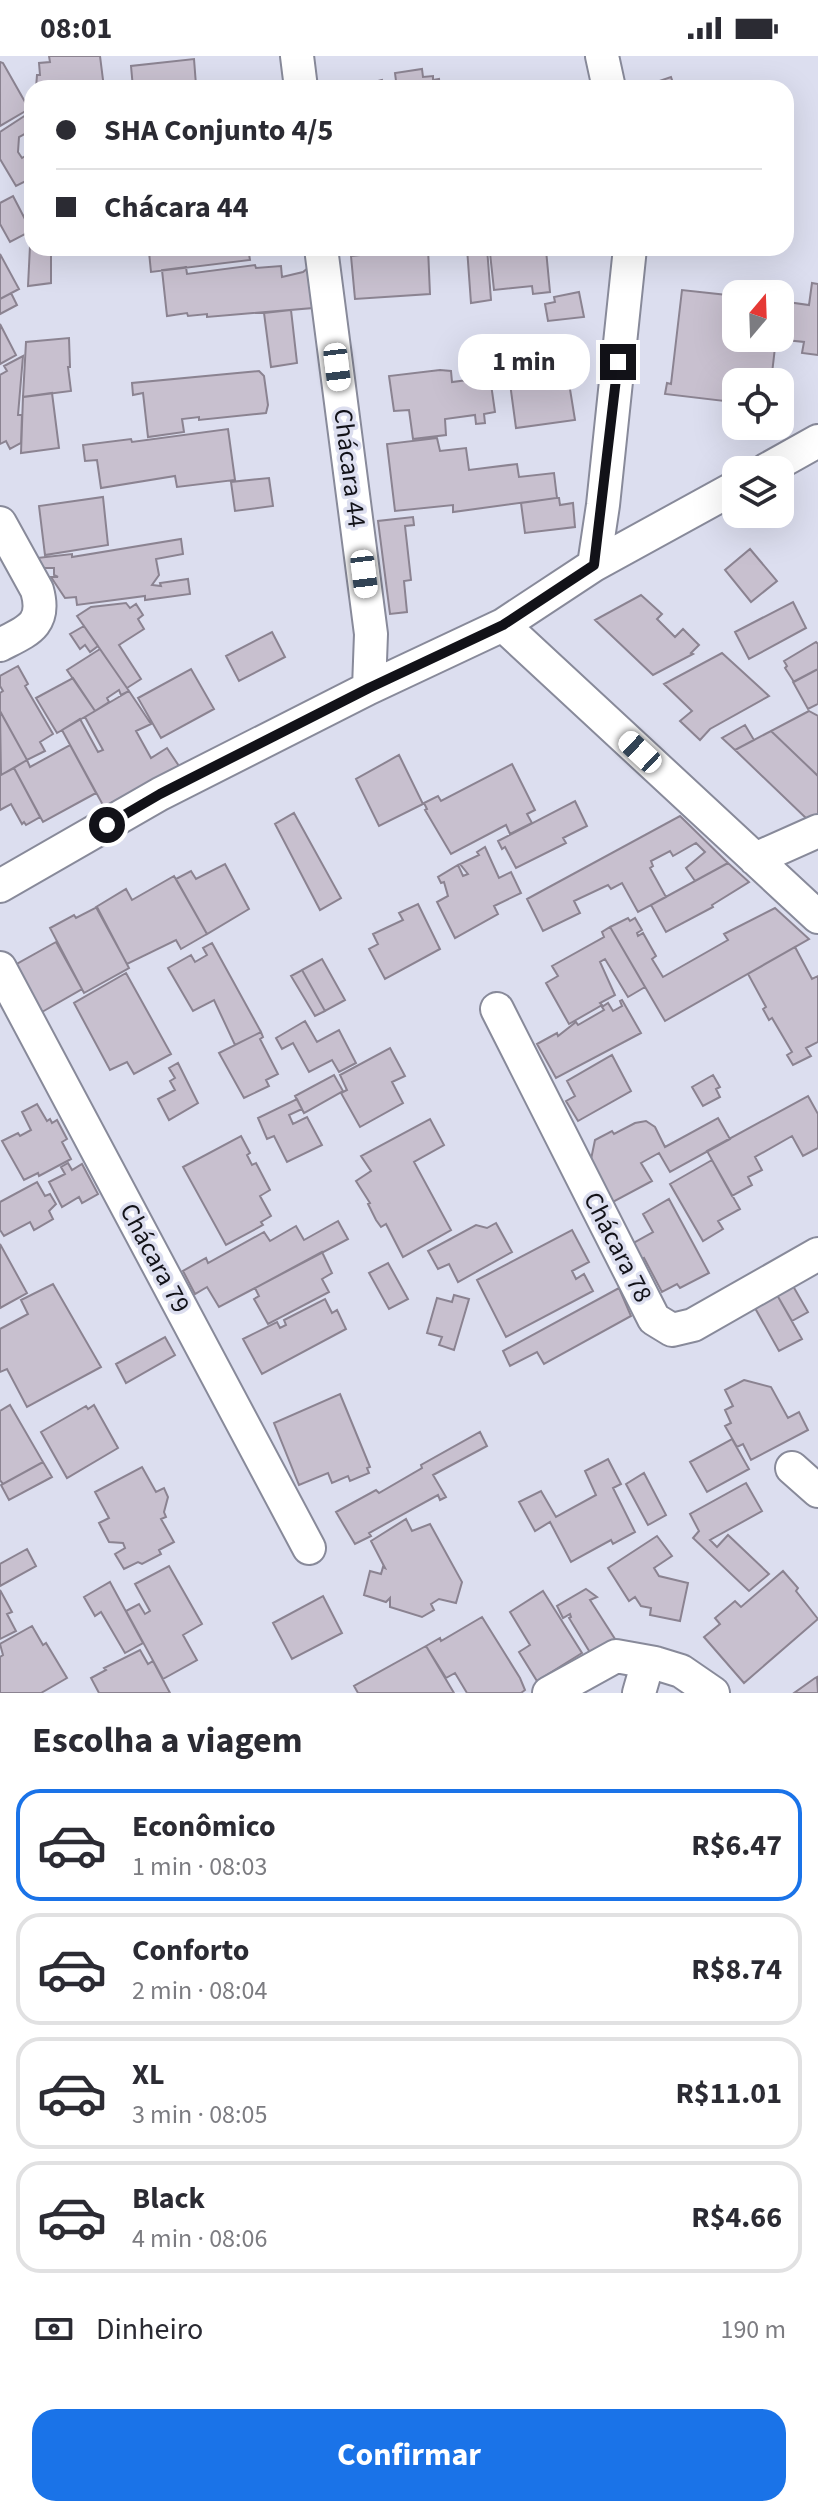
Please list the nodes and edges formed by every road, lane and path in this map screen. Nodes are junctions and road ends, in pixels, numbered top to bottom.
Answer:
1 (297, 56) edge
2 (602, 56) edge
3 (300, 80) edge
4 (607, 80) edge
5 (322, 256) edge
6 (629, 256) edge
7 (818, 441) edge
8 (791, 456) edge
9 (722, 495) edge
10 (0, 523) edge
11 (594, 565) junction
12 (503, 625) junction
13 (0, 645) edge
14 (369, 688) junction
15 (818, 831) edge
16 (755, 859) junction
17 (0, 886) edge
18 (818, 917) edge
19 (0, 968) edge
20 (497, 1009) dead end
21 (818, 1254) edge
22 (792, 1468) dead end
23 (818, 1491) edge
24 (309, 1548) dead end
25 (655, 1663) junction
26 (549, 1693) edge
27 (639, 1693) edge
28 (713, 1693) edge

1 - 3 street
2 - 4 street
5 - 14 street, Chácara 44
6 - 11 street
7 - 8 street
9 - 11 street
10 - 13 street
11 - 12 street
12 - 14 street
12 - 16 street
14 - 17 street
15 - 16 street
16 - 18 street
19 - 24 street, Chácara 79
20 - 21 street, Chácara 78
22 - 23 street
25 - 26 street
25 - 27 street
25 - 28 street

